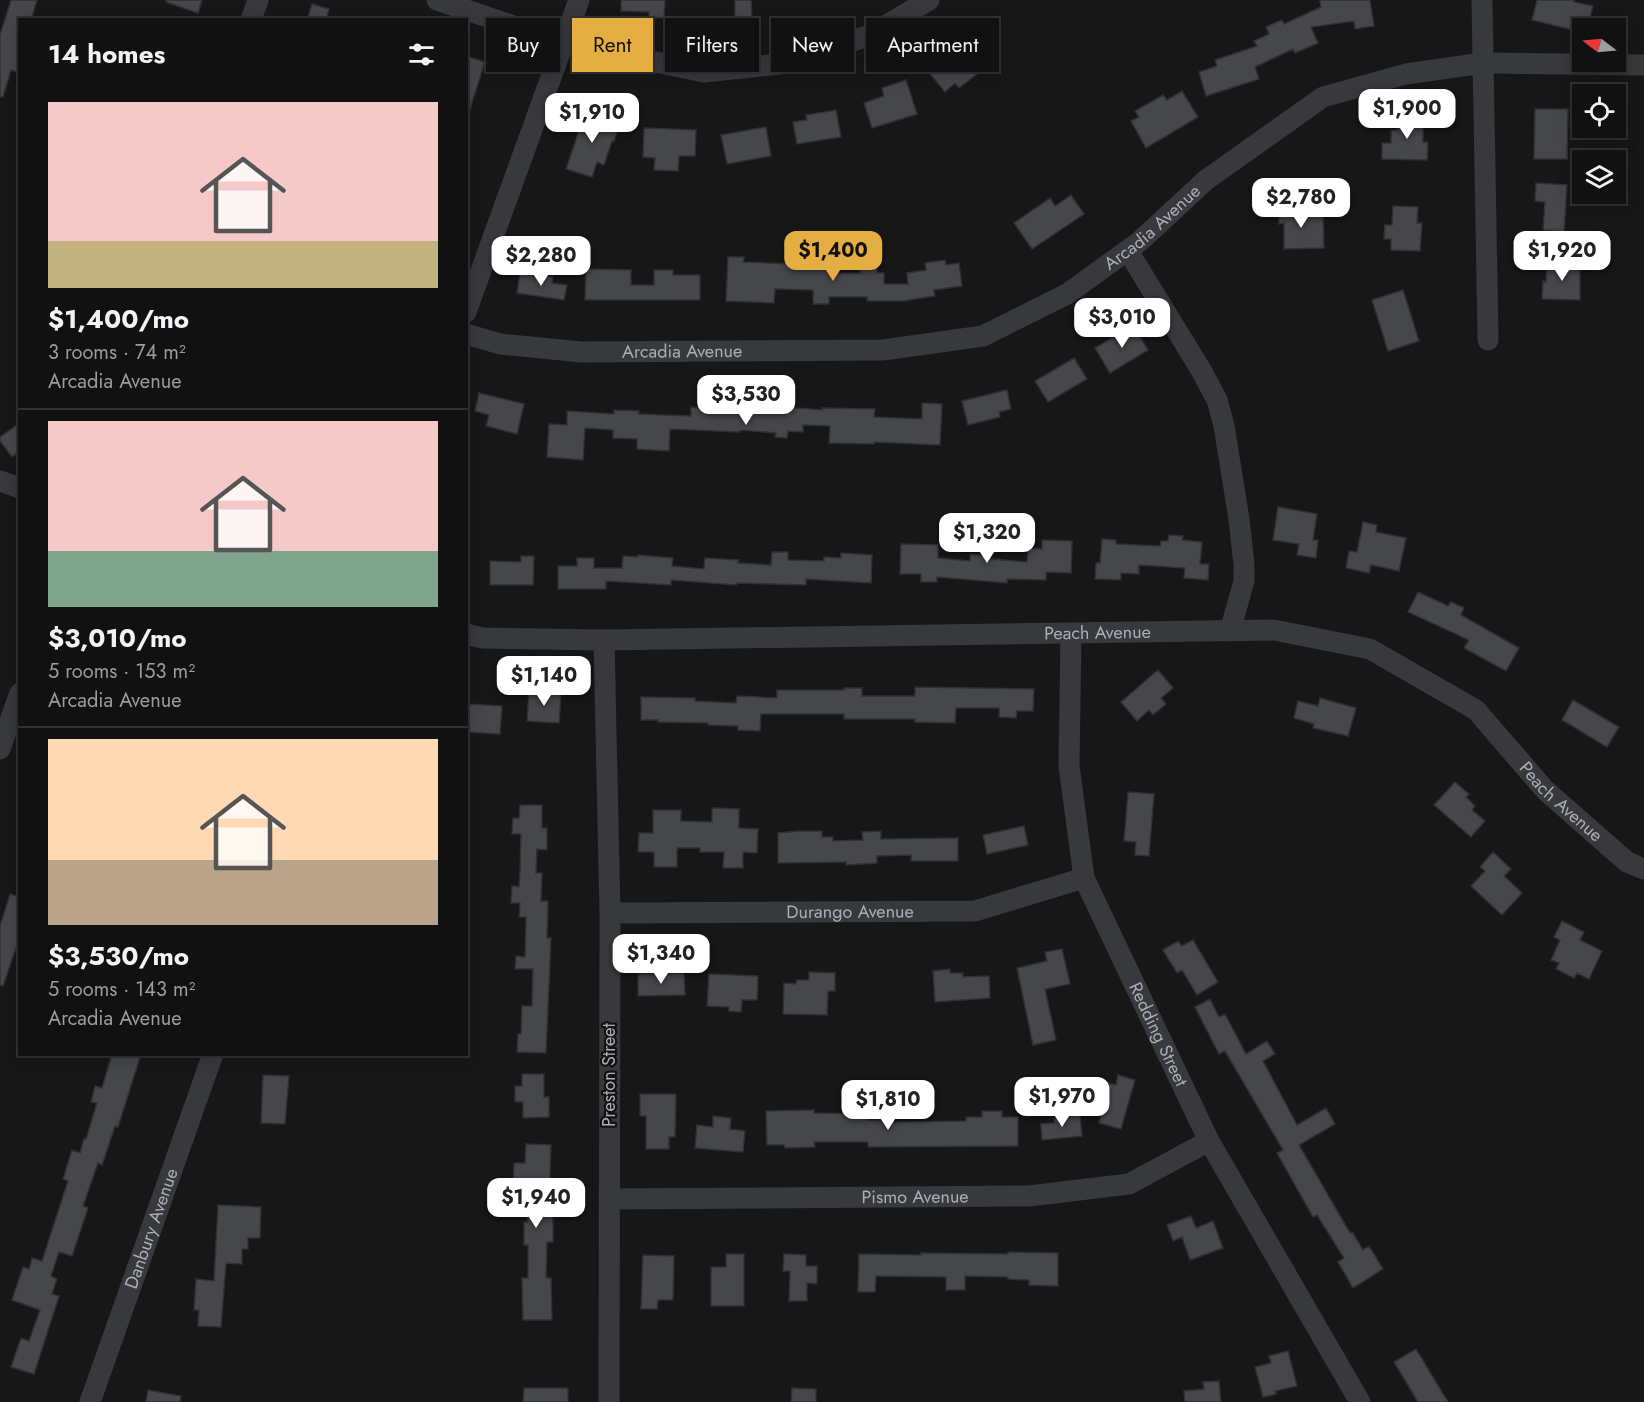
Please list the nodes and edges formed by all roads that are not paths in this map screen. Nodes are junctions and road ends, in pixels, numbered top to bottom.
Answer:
1 (258, 0) edge
2 (437, 0) edge
3 (579, 0) edge
4 (929, 0) edge
5 (1482, 0) edge
6 (252, 18) edge
7 (564, 43) junction
8 (1483, 63) junction
9 (1644, 65) edge
10 (1128, 251) junction
11 (468, 307) edge
12 (468, 335) edge
13 (1488, 340) dead end
14 (0, 482) edge
15 (18, 487) edge
16 (1230, 631) junction
17 (468, 634) edge
18 (1071, 634) junction
19 (604, 640) junction
20 (18, 699) edge
21 (0, 749) edge
22 (1644, 869) edge
23 (1084, 878) junction
24 (610, 913) junction
25 (212, 1056) edge
26 (1209, 1142) junction
27 (609, 1199) junction
28 (90, 1402) edge
29 (609, 1402) edge
30 (1360, 1402) edge

1 - 6 street
2 - 7 street
3 - 7 street
4 - 7 street
5 - 8 street
7 - 11 street
8 - 9 street, Arcadia Avenue
8 - 10 street, Arcadia Avenue
8 - 13 street
10 - 12 street, Arcadia Avenue
10 - 16 street
14 - 15 street
16 - 18 street, Peach Avenue
16 - 22 street, Peach Avenue
17 - 19 street, Peach Avenue
18 - 19 street, Peach Avenue
18 - 23 street, Redding Street
19 - 24 street, Preston Street
20 - 21 street
23 - 24 street, Durango Avenue
23 - 26 street, Redding Street
24 - 27 street, Preston Street
25 - 28 street, Danbury Avenue
26 - 27 street, Pismo Avenue
26 - 30 street, Redding Street
27 - 29 street, Preston Street

